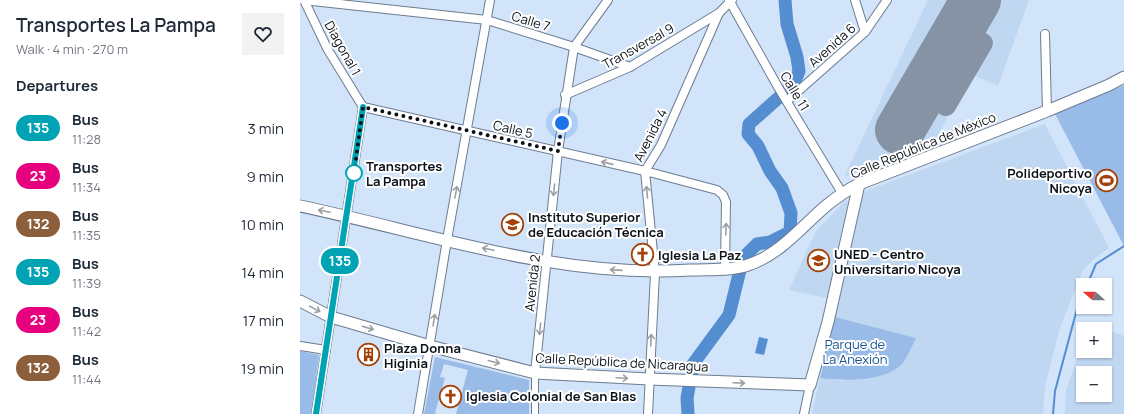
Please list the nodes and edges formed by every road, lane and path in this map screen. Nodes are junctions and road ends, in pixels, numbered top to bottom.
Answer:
1 (304, 0) edge
2 (490, 0) edge
3 (608, 0) edge
4 (731, 0) edge
5 (855, 0) edge
6 (887, 0) edge
7 (368, 3) edge
8 (719, 13) junction
9 (487, 20) junction
10 (865, 32) junction
11 (1045, 34) dead end
12 (574, 47) junction
13 (630, 67) junction
14 (1124, 77) edge
15 (566, 95) junction
16 (786, 99) junction
17 (363, 107) junction
18 (1047, 111) junction
19 (467, 130) junction
20 (558, 151) junction
21 (645, 171) junction
22 (859, 184) junction
23 (842, 193) junction
24 (300, 206) edge
25 (347, 216) junction
26 (446, 240) junction
27 (546, 262) junction
28 (729, 268) junction
29 (655, 273) junction
30 (300, 301) edge
31 (331, 317) junction
32 (300, 346) edge
33 (430, 346) junction
34 (326, 350) junction
35 (535, 372) junction
36 (649, 379) junction
37 (810, 385) junction
38 (316, 414) edge
39 (418, 414) edge
40 (535, 414) edge
41 (648, 414) edge
42 (804, 414) edge

1 - 7 street, Calle 7
1 - 17 street, Diagonal 1
2 - 9 street
3 - 12 street, Avenida 2
4 - 8 street, Avenida 4
4 - 16 street, Calle 11
5 - 10 street
6 - 10 street, Avenida 6
7 - 9 street, Calle 7
8 - 13 street, Transversal 9
8 - 21 street, Avenida 4
9 - 12 street, Calle 7
9 - 19 street
10 - 16 street, Avenida 6
11 - 18 street
12 - 13 street, Calle 7
12 - 15 street, Avenida 2
13 - 15 street, Transversal 9
14 - 18 main road, Calle República de México
15 - 20 street, Avenida 2
16 - 23 street, Calle 11
17 - 19 street, Calle 5
17 - 25 street
18 - 22 main road, Calle República de México
19 - 20 street, Calle 5
26 -> 19 street
21 -> 20 street, Calle 5
20 -> 27 street, Avenida 2
28 -> 21 street, Calle 5
29 -> 21 street, Avenida 4
22 - 23 main road, Calle República de México
22 - 37 main road
23 - 28 main road, Calle República de México
25 -> 24 main road, Calle República de México
25 - 26 main road, Calle República de México
25 - 31 street
27 -> 26 main road, Calle República de México
33 -> 26 street
29 -> 27 main road, Calle República de México
27 -> 35 street, Avenida 2
28 - 29 main road, Calle República de México
36 -> 29 street, Avenida 4
30 -> 31 main road, Calle República de Nicaragua
31 -> 33 main road, Calle República de Nicaragua
31 - 34 street
32 - 34 street
33 -> 35 main road, Calle República de Nicaragua
33 - 39 street
34 - 38 street
35 -> 36 main road, Calle República de Nicaragua
35 - 40 street, Avenida 2
36 -> 37 main road, Calle República de Nicaragua
36 - 41 street, Avenida 4
37 - 42 street

